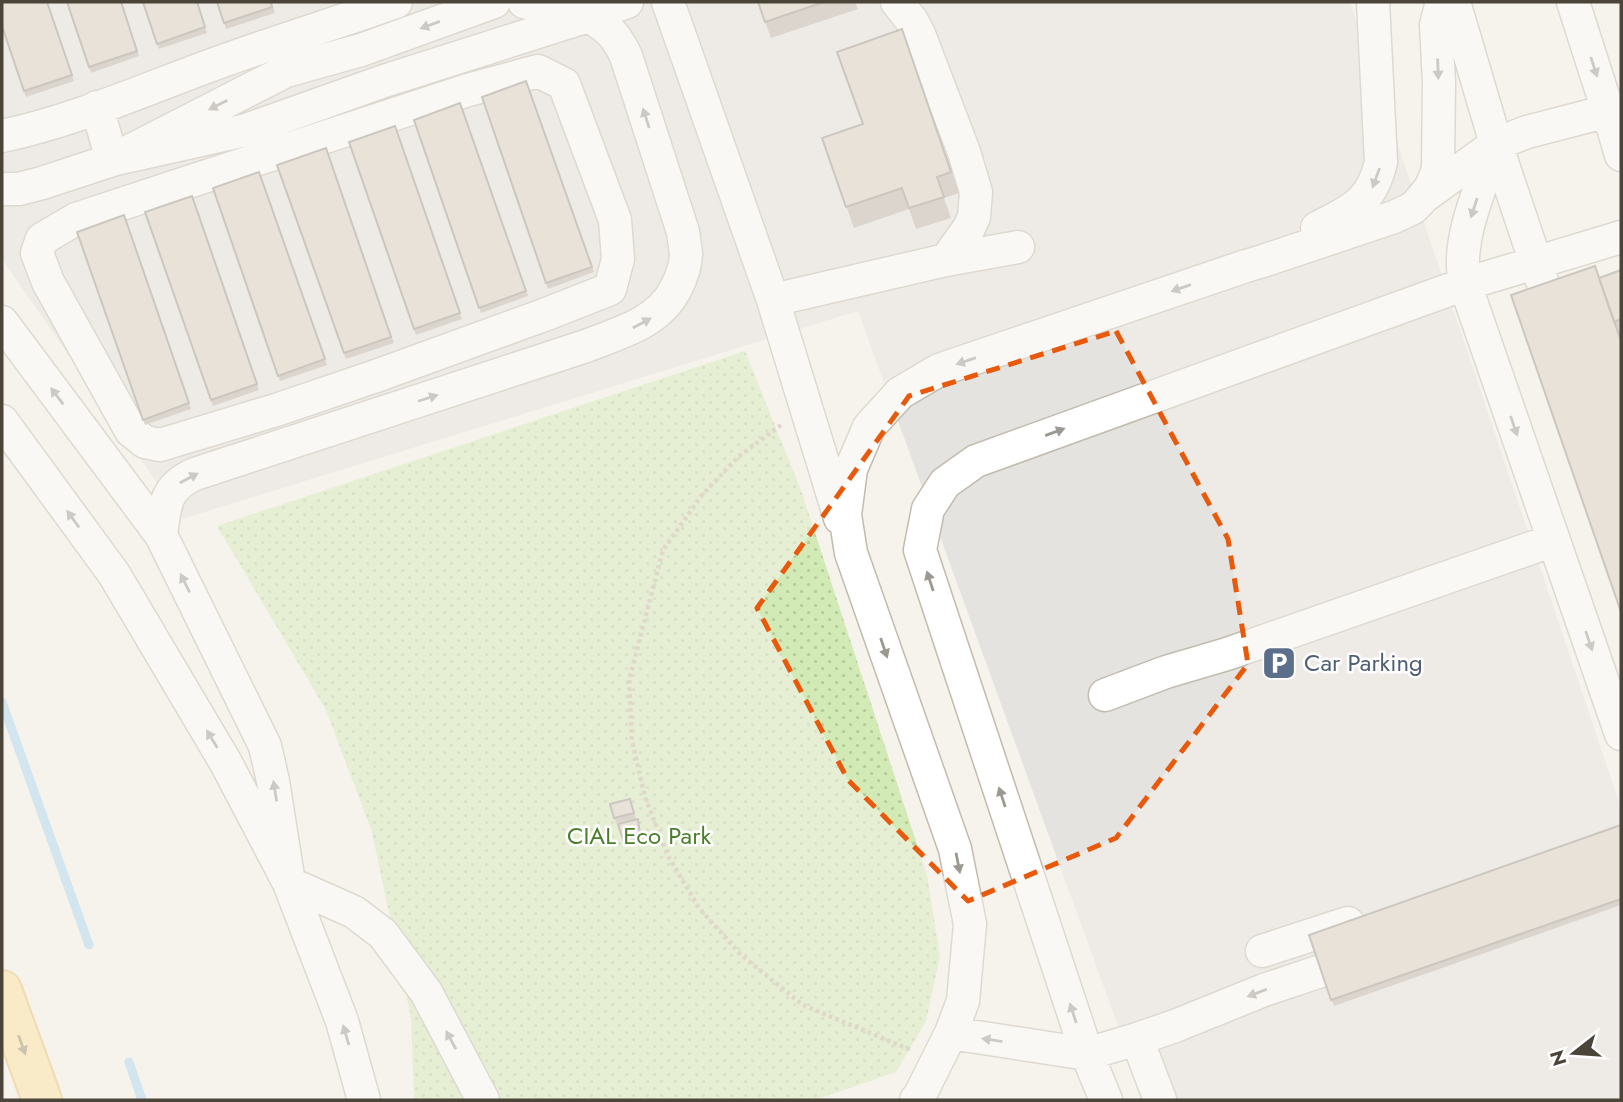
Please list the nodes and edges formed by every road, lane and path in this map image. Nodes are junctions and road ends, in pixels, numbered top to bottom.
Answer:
1 (396, 2) edge
2 (494, 2) edge
3 (524, 2) edge
4 (627, 2) edge
5 (668, 2) edge
6 (897, 2) edge
7 (1373, 2) edge
8 (1442, 2) edge
9 (1454, 2) edge
10 (1573, 2) edge
11 (588, 16) junction
12 (97, 107) junction
13 (1608, 111) junction
14 (2, 136) edge
15 (1496, 144) junction
16 (1621, 155) edge
17 (112, 160) junction
18 (74, 173) junction
19 (2, 189) edge
20 (1426, 195) junction
21 (76, 219) junction
22 (1621, 237) edge
23 (1018, 247) dead end
24 (946, 260) junction
25 (1245, 266) junction
26 (1541, 276) junction
27 (1465, 284) junction
28 (610, 289) junction
29 (773, 300) junction
30 (2, 323) edge
31 (586, 346) junction
32 (376, 376) junction
33 (806, 407) junction
34 (388, 412) junction
35 (2, 421) edge
36 (161, 535) junction
37 (1554, 540) junction
38 (851, 553) junction
39 (1105, 695) dead end
40 (1621, 734) edge
41 (289, 883) junction
42 (1373, 915) edge
43 (1262, 951) dead end
44 (1321, 971) edge
45 (2, 990) edge
46 (951, 1033) junction
47 (1137, 1039) junction
48 (1087, 1054) junction
49 (937, 1061) junction
50 (925, 1098) edge
51 (42, 1100) edge
52 (364, 1100) edge
53 (483, 1100) edge
54 (1105, 1100) edge
55 (1160, 1100) edge

1 - 12 street
2 -> 17 street
3 - 11 street
4 - 11 street
5 - 29 street
6 - 24 street
7 -> 25 street
8 -> 20 street
9 - 15 street
10 -> 13 street
11 - 17 street
31 -> 11 street
12 - 14 street
12 - 17 street
13 - 15 street
13 - 16 street
15 - 20 street
15 - 26 street
15 -> 27 street
17 - 18 street
18 - 19 street
18 - 21 street
20 - 25 street
21 - 28 street
21 - 32 street
22 - 26 street
23 - 24 street
24 - 29 street
25 -> 38 street
26 - 27 street
27 -> 37 street
48 -> 27 street
28 - 31 street
28 - 32 street
29 - 33 street
36 -> 30 street
34 -> 31 street
32 - 34 street
33 - 38 street
33 - 49 path
36 -> 34 street
41 -> 35 street
41 -> 36 street
37 - 39 street
37 -> 40 street
38 -> 46 street
52 -> 41 street
53 -> 41 street
42 - 43 street
44 -> 47 street
45 -> 51 main road
48 -> 46 street
46 - 49 street
47 - 48 street
47 - 55 street
48 - 54 street
49 - 50 street

